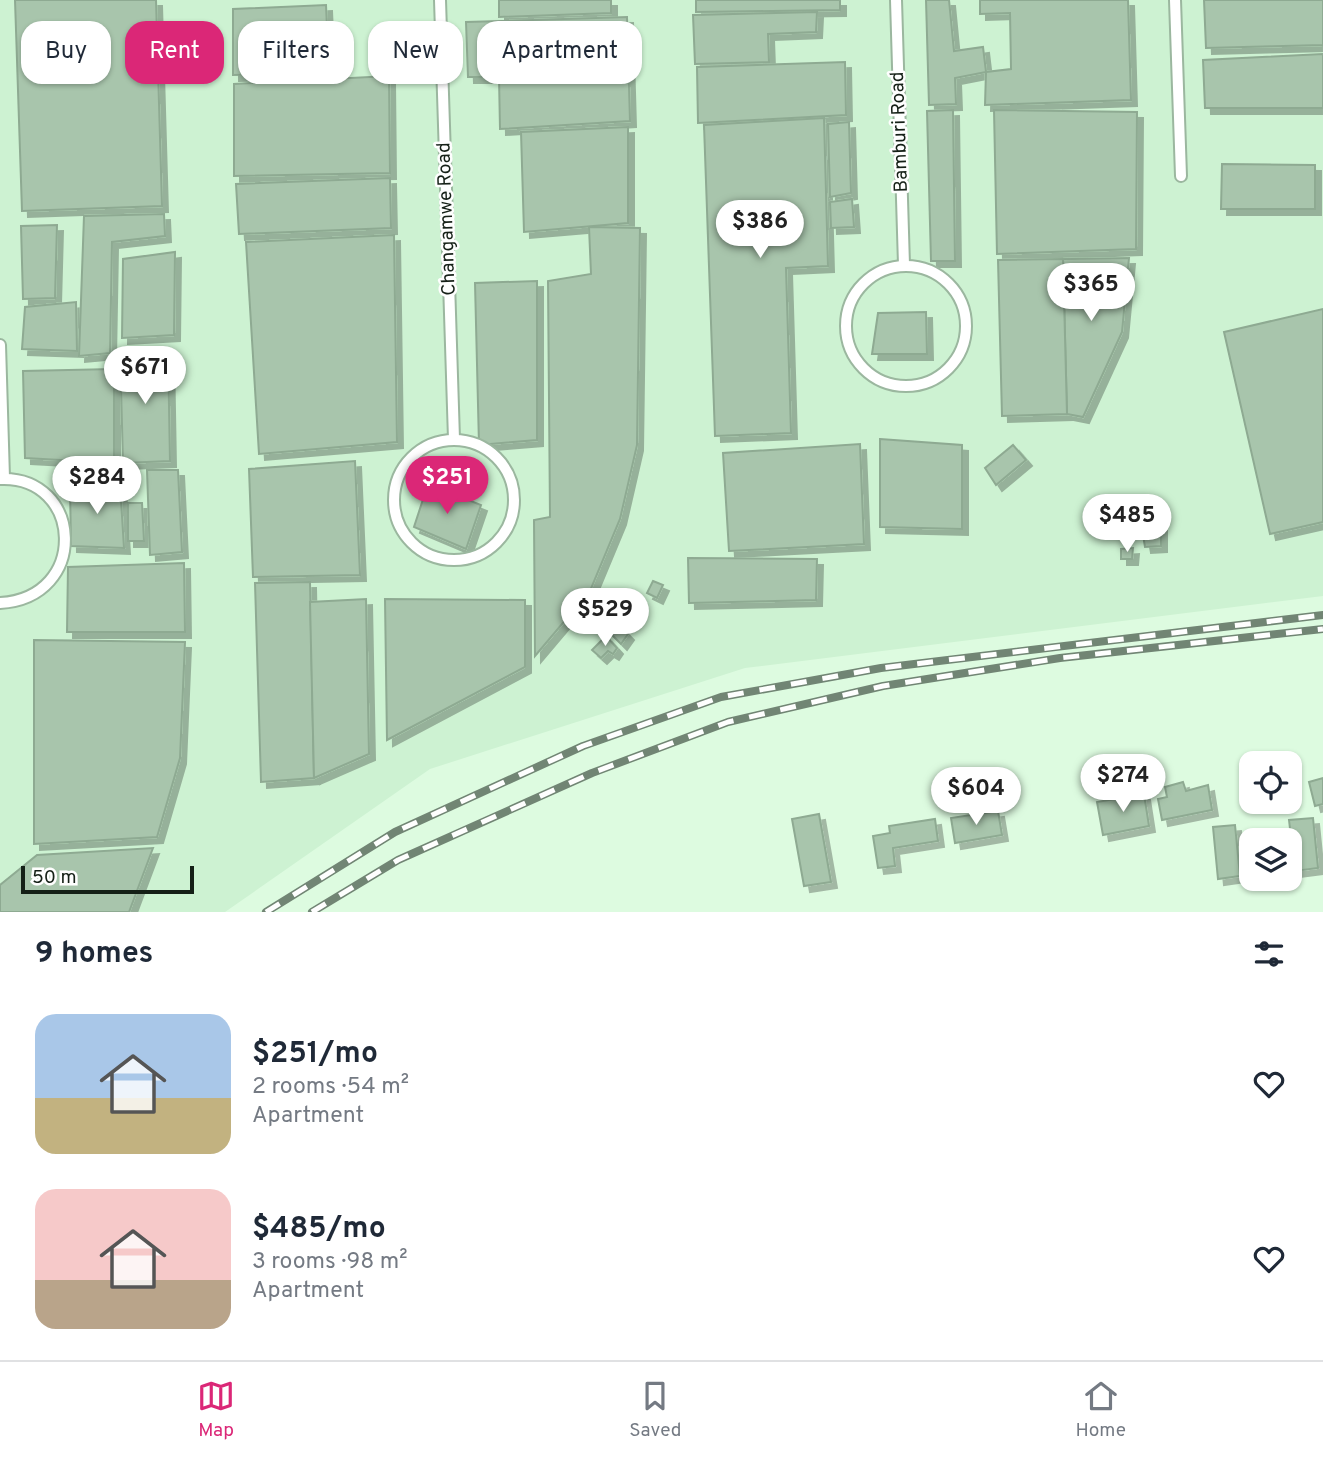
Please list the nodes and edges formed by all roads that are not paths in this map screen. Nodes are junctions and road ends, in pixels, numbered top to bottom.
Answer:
1 (440, 0) edge
2 (896, 0) edge
3 (1175, 0) edge
4 (1181, 176) dead end
5 (904, 265) junction
6 (0, 345) edge
7 (454, 439) junction
8 (2, 479) edge
9 (0, 603) edge

1 - 7 lane, Changamwe Road
2 - 5 lane, Bamburi Road
3 - 4 lane
5 - 5 lane
6 - 8 lane
7 - 7 lane
8 - 9 lane

